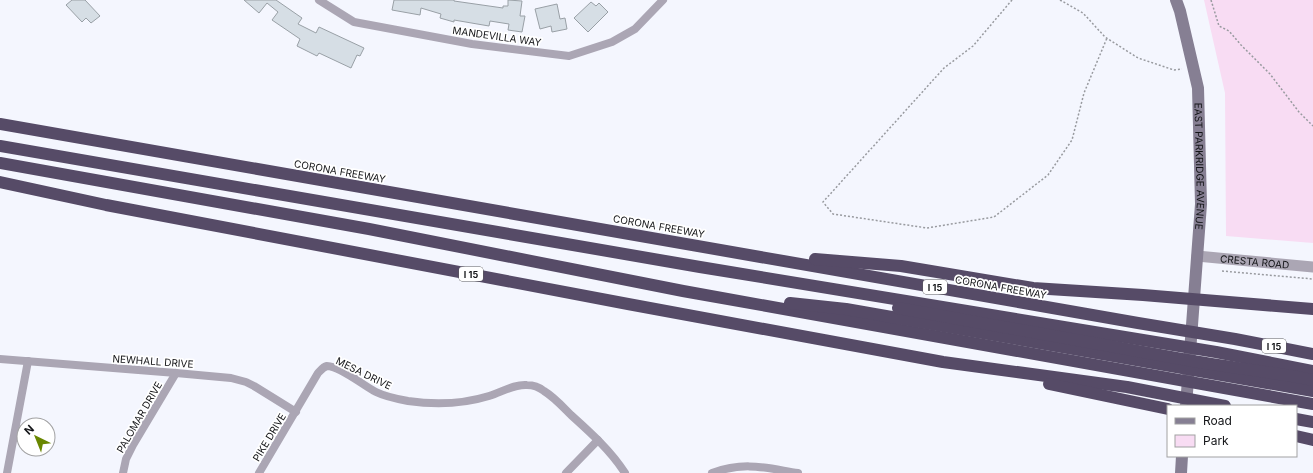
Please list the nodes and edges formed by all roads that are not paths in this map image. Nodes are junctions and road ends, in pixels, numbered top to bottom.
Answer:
1 (319, 0) edge
2 (663, 0) edge
3 (1176, 0) edge
4 (0, 124) edge
5 (0, 146) edge
6 (0, 163) edge
7 (0, 182) edge
8 (733, 251) junction
9 (1197, 256) junction
10 (700, 267) junction
11 (1313, 267) edge
12 (689, 292) junction
13 (1313, 308) edge
14 (1313, 354) edge
15 (1134, 355) junction
16 (0, 359) edge
17 (28, 362) junction
18 (942, 362) junction
19 (1217, 369) junction
20 (1313, 371) edge
21 (176, 373) junction
22 (1313, 380) edge
23 (1313, 391) edge
24 (1313, 404) edge
25 (1186, 405) edge
26 (1220, 405) edge
27 (1167, 409) edge
28 (296, 412) junction
29 (1297, 419) edge
30 (1313, 422) edge
31 (1297, 436) edge
32 (598, 440) junction
33 (1313, 440) edge
34 (1182, 457) edge
35 (789, 472) edge
36 (7, 473) edge
37 (122, 473) edge
38 (259, 473) edge
39 (566, 473) edge
40 (625, 473) edge
41 (712, 473) edge
42 (798, 473) edge
43 (1181, 473) edge

1 - 2 street, MANDEVILLA WAY
3 - 9 main road, EAST PARKRIDGE AVENUE
4 - 8 highway, CORONA FREEWAY / I 15
5 - 10 highway
6 - 12 highway
7 - 18 highway, I 15
8 - 13 highway
8 - 14 highway, CORONA FREEWAY / I 15
9 - 11 street, CRESTA ROAD
9 - 25 main road, EAST PARKRIDGE AVENUE
10 - 15 highway
10 - 20 highway
12 - 15 highway
12 - 24 highway
15 - 19 highway
16 - 17 street, NEWHALL DRIVE
17 - 21 street, NEWHALL DRIVE
17 - 36 street
18 - 26 highway, I 15
18 - 27 highway
19 - 22 highway
19 - 23 highway
21 - 28 street, NEWHALL DRIVE
21 - 37 street, PALOMAR DRIVE
28 - 32 street, MESA DRIVE
28 - 38 street, PIKE DRIVE
29 - 30 highway
31 - 33 highway
32 - 39 street
32 - 40 street, MESA DRIVE
34 - 43 main road
35 - 41 street
35 - 42 street

